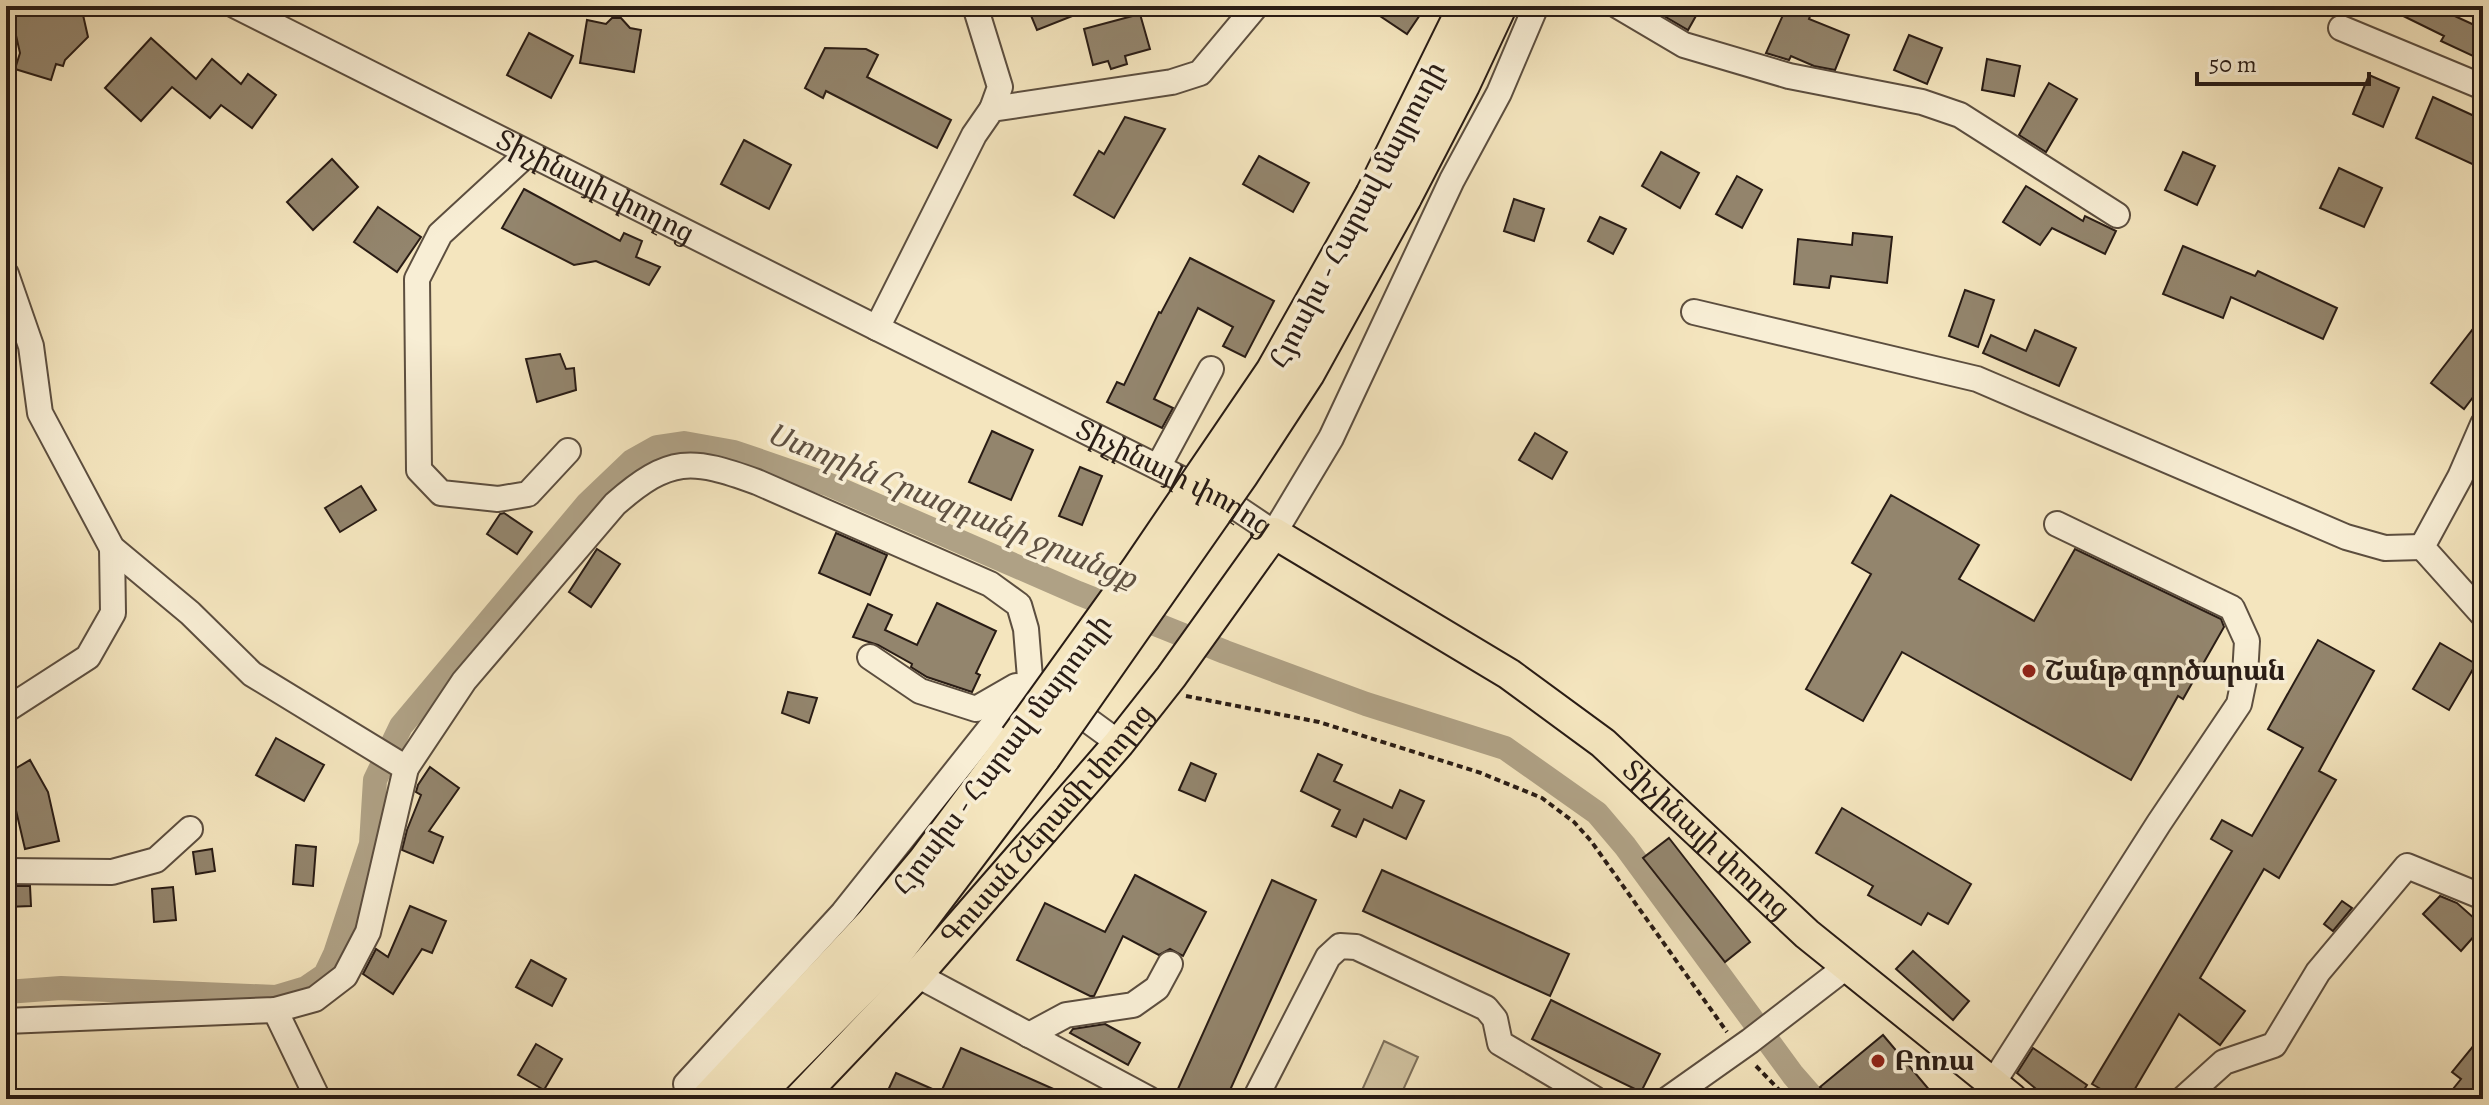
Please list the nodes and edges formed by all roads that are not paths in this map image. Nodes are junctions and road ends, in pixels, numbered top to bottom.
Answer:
1 (236, 6) edge
2 (975, 6) edge
3 (1256, 6) edge
4 (1467, 6) edge
5 (1498, 6) edge
6 (1536, 6) edge
7 (1618, 6) edge
8 (2341, 28) dead end
9 (2483, 87) edge
10 (992, 109) junction
11 (527, 154) junction
12 (1388, 196) junction
13 (2117, 215) dead end
14 (6, 274) edge
15 (1694, 312) dead end
16 (877, 328) junction
17 (1211, 369) dead end
18 (2483, 424) edge
19 (568, 451) dead end
20 (1158, 467) junction
21 (2057, 524) dead end
22 (1274, 533) junction
23 (2422, 547) junction
24 (112, 548) junction
25 (2483, 615) edge
26 (870, 657) dead end
27 (1030, 678) junction
28 (6, 710) edge
29 (1119, 743) junction
30 (1030, 748) junction
31 (401, 765) junction
32 (190, 829) dead end
33 (6, 871) edge
34 (2483, 897) edge
35 (1170, 964) dead end
36 (1846, 967) junction
37 (917, 975) junction
38 (275, 1010) junction
39 (6, 1021) edge
40 (1029, 1035) junction
41 (2002, 1091) edge
42 (698, 1092) edge
43 (318, 1099) edge
44 (750, 1099) edge
45 (799, 1099) edge
46 (1149, 1099) edge
47 (1255, 1099) edge
48 (1595, 1099) edge
49 (1668, 1099) edge
50 (2183, 1099) edge

1 - 11 street, Տիչինայի փողոց
2 - 10 street
3 - 10 street
4 - 12 highway, Հյուսիս - Հարավ մայրուղի
5 - 12 highway, Հյուսիս - Հարավ մայրուղի
6 - 22 street
7 - 13 street
8 - 9 street
10 - 16 street
11 - 16 street, Տիչինայի փողոց
11 - 19 street
12 - 30 highway, Հյուսիս - Հարավ մայրուղի, bridge
14 - 24 street
15 - 23 street
16 - 20 street, Տիչինայի փողոց
17 - 20 street
18 - 23 street
20 - 22 street, Տիչինայի փողոց
21 - 41 street
22 - 29 main road, Գուսան Շերամի փողոց
22 - 36 main road, Տիչինայի փողոց
23 - 25 street
24 - 28 street
24 - 31 street
26 - 27 street
27 - 29 street
27 - 31 street
27 - 42 street
29 - 37 main road, Գուսան Շերամի փողոց
30 - 42 highway, Հյուսիս - Հարավ մայրուղի
30 - 44 highway, Հյուսիս - Հարավ մայրուղի
31 - 38 street
32 - 33 street
34 - 50 street
35 - 40 street
36 - 41 main road, Տիչինայի փողոց
36 - 49 street
37 - 40 street
37 - 45 main road, Գուսան Շերամի փողոց
38 - 39 street
38 - 43 street
40 - 46 street
47 - 48 street

